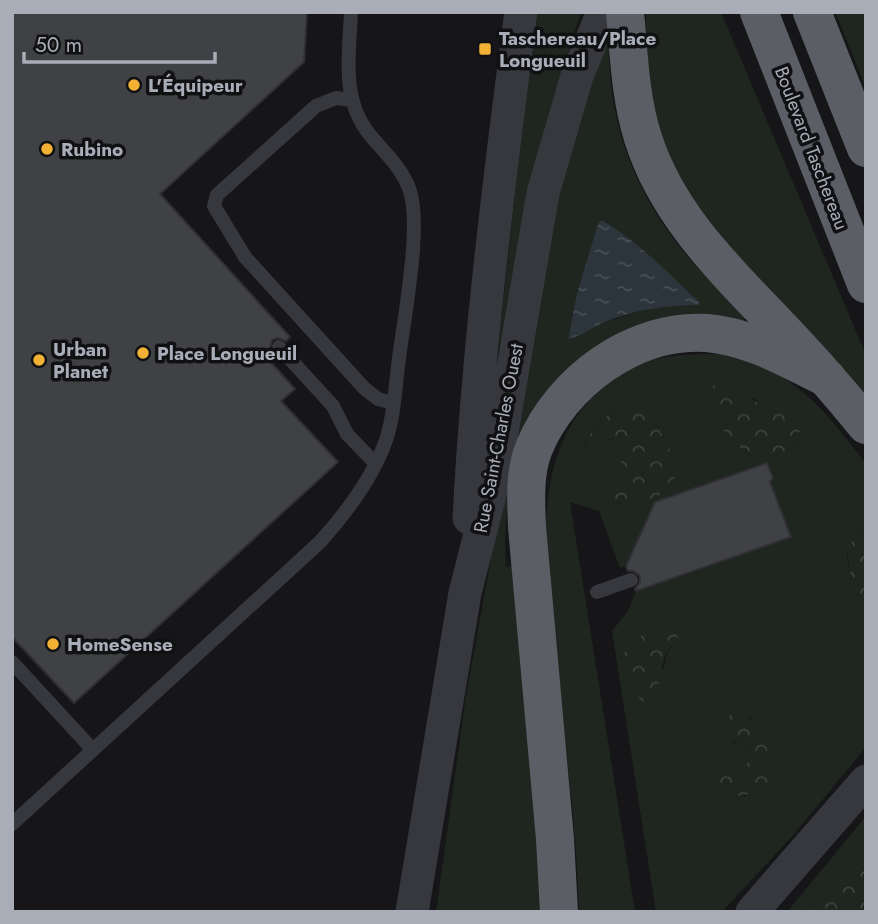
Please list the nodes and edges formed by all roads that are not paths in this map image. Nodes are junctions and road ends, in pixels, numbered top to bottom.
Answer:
1 (351, 12) edge
2 (521, 12) edge
3 (603, 12) edge
4 (625, 12) edge
5 (759, 12) edge
6 (812, 12) edge
7 (351, 100) junction
8 (866, 148) edge
9 (866, 284) edge
10 (279, 347) dead end
11 (827, 378) junction
12 (393, 403) junction
13 (866, 425) edge
14 (375, 463) junction
15 (631, 580) dead end
16 (597, 592) dead end
17 (465, 593) junction
18 (12, 662) edge
19 (93, 750) junction
20 (866, 781) edge
21 (12, 824) edge
22 (412, 912) edge
23 (559, 912) edge
24 (752, 912) edge

1 - 7 lane
2 - 17 street
3 - 17 street, Rue Saint-Charles Ouest
4 - 11 highway
5 - 9 highway, Boulevard Taschereau
6 - 8 highway
7 - 12 lane
7 - 12 lane
10 - 14 lane
11 - 13 highway
11 - 23 highway
12 - 14 lane
14 - 19 lane
15 - 16 lane
17 - 22 street, Rue Saint-Charles Ouest
18 - 19 lane
19 - 21 lane
20 - 24 street

